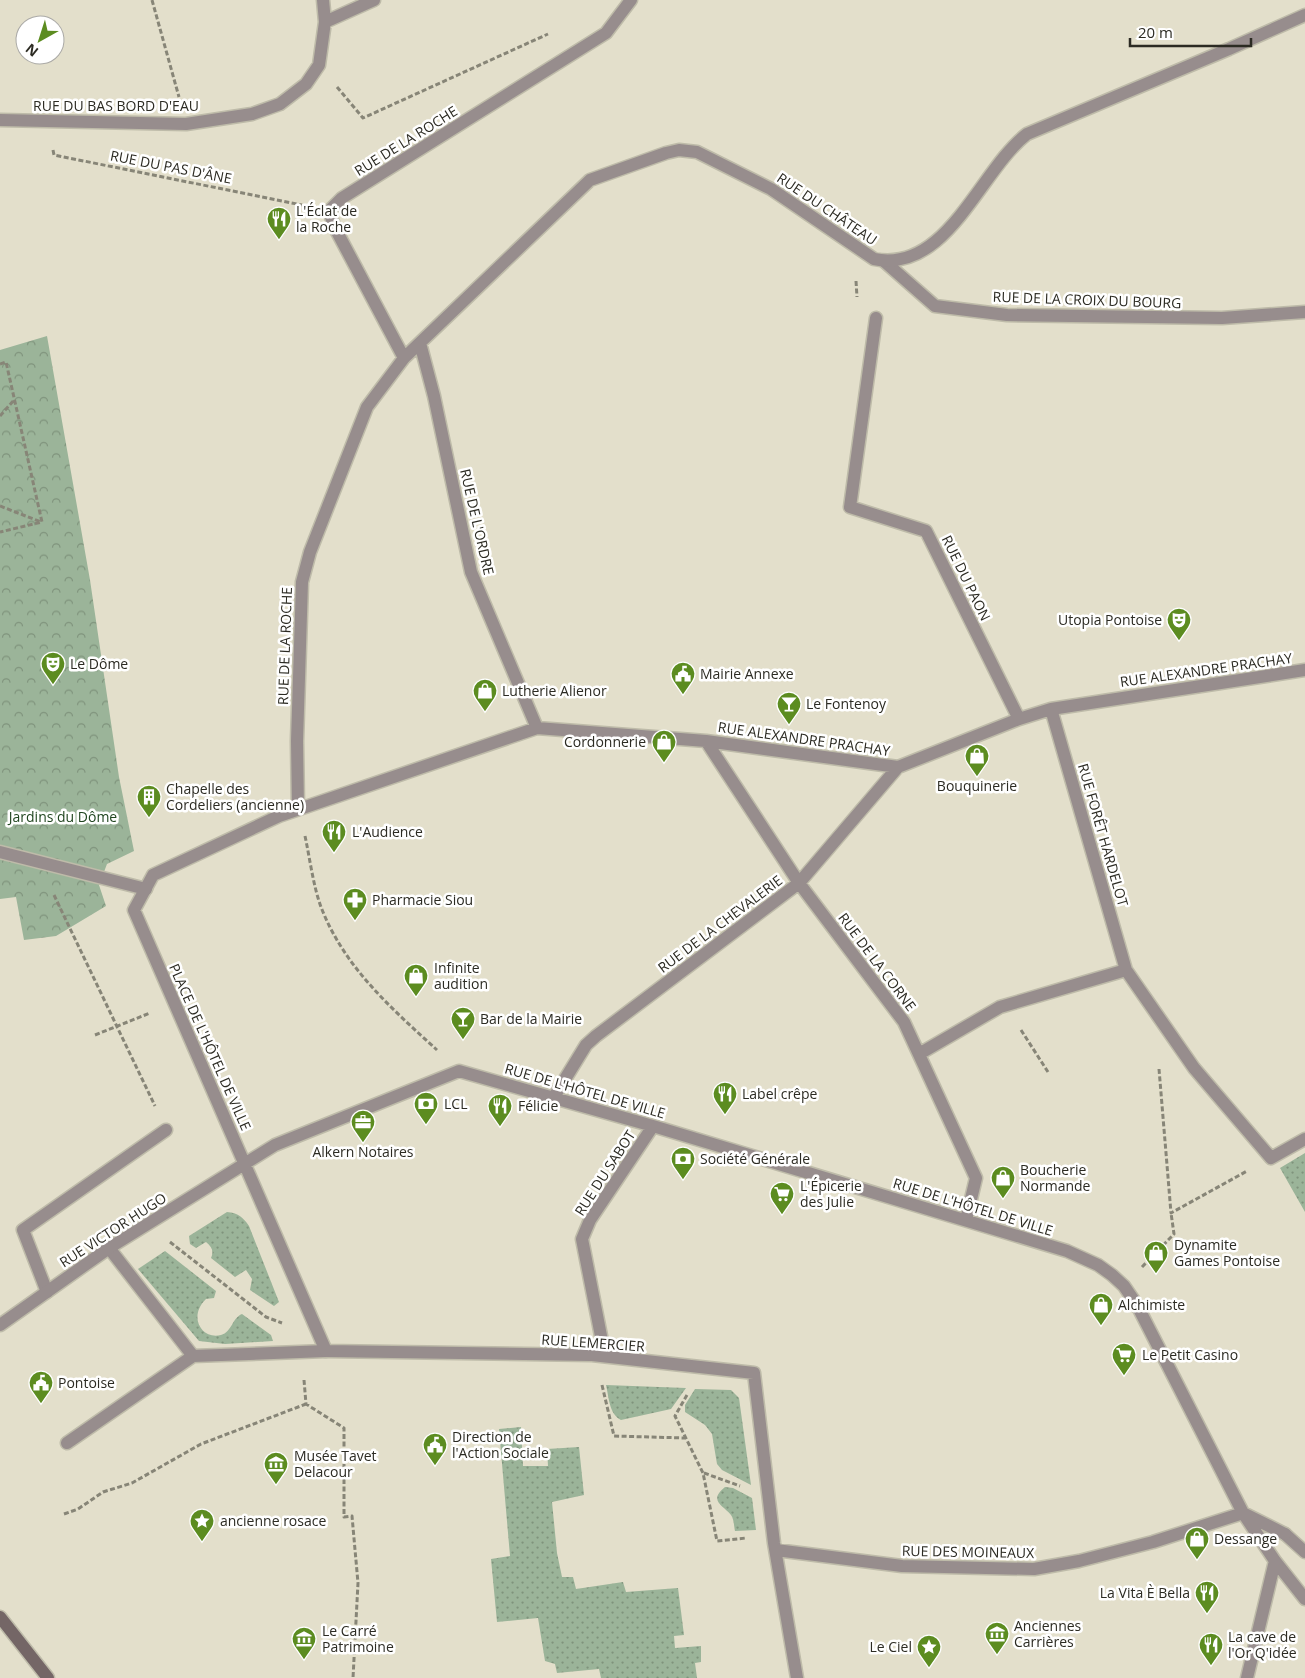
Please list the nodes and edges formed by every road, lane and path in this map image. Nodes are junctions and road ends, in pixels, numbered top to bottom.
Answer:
1 (152, 0) edge
2 (323, 0) edge
3 (374, 0) edge
4 (631, 0) edge
5 (1305, 15) edge
6 (326, 22) junction
7 (553, 32) dead end
8 (354, 107) dead end
9 (0, 120) edge
10 (186, 124) junction
11 (54, 155) dead end
12 (284, 201) dead end
13 (854, 245) junction
14 (886, 262) junction
15 (1305, 312) edge
16 (876, 318) joint
17 (420, 343) junction
18 (404, 358) junction
19 (0, 364) edge
20 (14, 400) junction
21 (0, 416) edge
22 (0, 506) edge
23 (42, 522) junction
24 (0, 532) edge
25 (1305, 670) edge
26 (1050, 709) junction
27 (1019, 719) junction
28 (537, 728) junction
29 (706, 741) junction
30 (898, 767) junction
31 (298, 809) junction
32 (0, 852) edge
33 (37, 861) junction
34 (799, 884) junction
35 (146, 889) junction
36 (1126, 970) junction
37 (1006, 1005) junction
38 (153, 1012) dead end
39 (116, 1027) junction
40 (95, 1035) dead end
41 (920, 1054) junction
42 (1159, 1064) dead end
43 (459, 1071) junction
44 (1048, 1072) dead end
45 (554, 1097) junction
46 (654, 1126) junction
47 (166, 1130) joint
48 (1305, 1138) edge
49 (245, 1164) junction
50 (1235, 1179) dead end
51 (1171, 1213) junction
52 (966, 1220) junction
53 (148, 1224) junction
54 (109, 1248) junction
55 (1124, 1286) junction
56 (47, 1292) junction
57 (266, 1318) dead end
58 (0, 1325) edge
59 (326, 1351) junction
60 (193, 1356) junction
61 (602, 1356) junction
62 (602, 1385) dead end
63 (690, 1388) dead end
64 (305, 1390) dead end
65 (306, 1404) junction
66 (685, 1438) junction
67 (68, 1444) dead end
68 (703, 1473) junction
69 (769, 1497) junction
70 (1243, 1513) junction
71 (64, 1514) dead end
72 (774, 1536) junction
73 (776, 1550) junction
74 (1305, 1552) edge
75 (1275, 1561) junction
76 (1305, 1599) edge
77 (0, 1617) edge
78 (48, 1678) edge
79 (354, 1678) edge
80 (797, 1678) edge
81 (1247, 1678) edge

1 - 10 path
2 - 6 street, RUE DU BAS BORD D'EAU
3 - 6 street
4 - 18 street, RUE DE LA ROCHE
5 - 14 street, RUE DU CHÂTEAU
6 - 10 street, RUE DU BAS BORD D'EAU
7 - 8 path
9 - 10 street, RUE DU BAS BORD D'EAU
11 - 12 path, RUE DU PAS D'ÂNE
13 - 14 street, RUE DU CHÂTEAU
13 - 16 path
13 - 17 street, RUE DU CHÂTEAU
14 - 15 street, RUE DE LA CROIX DU BOURG
16 - 27 street, RUE DU PAON
17 - 18 street, RUE DE LA ROCHE
17 - 28 street, RUE DE L'ORDRE
18 - 31 street, RUE DE LA ROCHE
19 - 20 path
20 - 21 path
20 - 23 path
22 - 23 path
23 - 24 path
25 - 26 street, RUE ALEXANDRE PRACHAY
26 - 27 street, RUE ALEXANDRE PRACHAY
26 - 36 street, RUE FORÊT HARDELOT
27 - 30 street, RUE ALEXANDRE PRACHAY
28 - 29 street, RUE ALEXANDRE PRACHAY
28 - 31 street, RUE ALEXANDRE PRACHAY
29 - 30 street, RUE ALEXANDRE PRACHAY
29 - 34 street, RUE DE LA CORNE
30 - 34 street, RUE DE LA CHEVALERIE
31 - 35 street, PLACE DE L'HÔTEL DE VILLE
31 - 43 path
32 - 33 street
33 - 35 street
33 - 39 path
34 - 41 street, RUE DE LA CORNE
34 - 45 street, RUE DE LA CHEVALERIE
35 - 49 street, PLACE DE L'HÔTEL DE VILLE
36 - 37 street
36 - 48 street, RUE FORÊT HARDELOT
37 - 41 street
37 - 44 path
38 - 39 path
39 - 40 path
39 - 47 path
41 - 52 street, RUE DE LA CORNE
42 - 51 path
43 - 45 street, RUE DE L'HÔTEL DE VILLE
43 - 49 street
45 - 46 street, RUE DE L'HÔTEL DE VILLE
46 - 52 street, RUE DE L'HÔTEL DE VILLE
46 - 61 street, RUE DU SABOT
47 - 56 street
49 - 53 street, RUE VICTOR HUGO
49 - 59 street
50 - 51 path
51 - 55 path
52 - 55 street, RUE DE L'HÔTEL DE VILLE
53 - 54 street, RUE VICTOR HUGO
53 - 57 path
54 - 56 street, RUE VICTOR HUGO
54 - 60 street
55 - 70 street, RUE DE L'HÔTEL DE VILLE
56 - 58 street, RUE VICTOR HUGO
59 - 60 street, RUE LEMERCIER
59 - 61 street, RUE LEMERCIER
60 - 67 street
61 - 69 street, RUE LEMERCIER
62 - 66 path
63 - 66 path
64 - 65 path
65 - 71 path
65 - 79 path
66 - 68 path
68 - 69 path
68 - 72 path
69 - 72 street, RUE LEMERCIER
70 - 73 street, RUE DES MOINEAUX
70 - 74 street
70 - 75 street, RUE DE L'HÔTEL DE VILLE
72 - 73 street, RUE LEMERCIER
73 - 80 street, RUE LEMERCIER
75 - 76 street, RUE DE L'HÔTEL DE VILLE
75 - 81 street
77 - 78 main road

